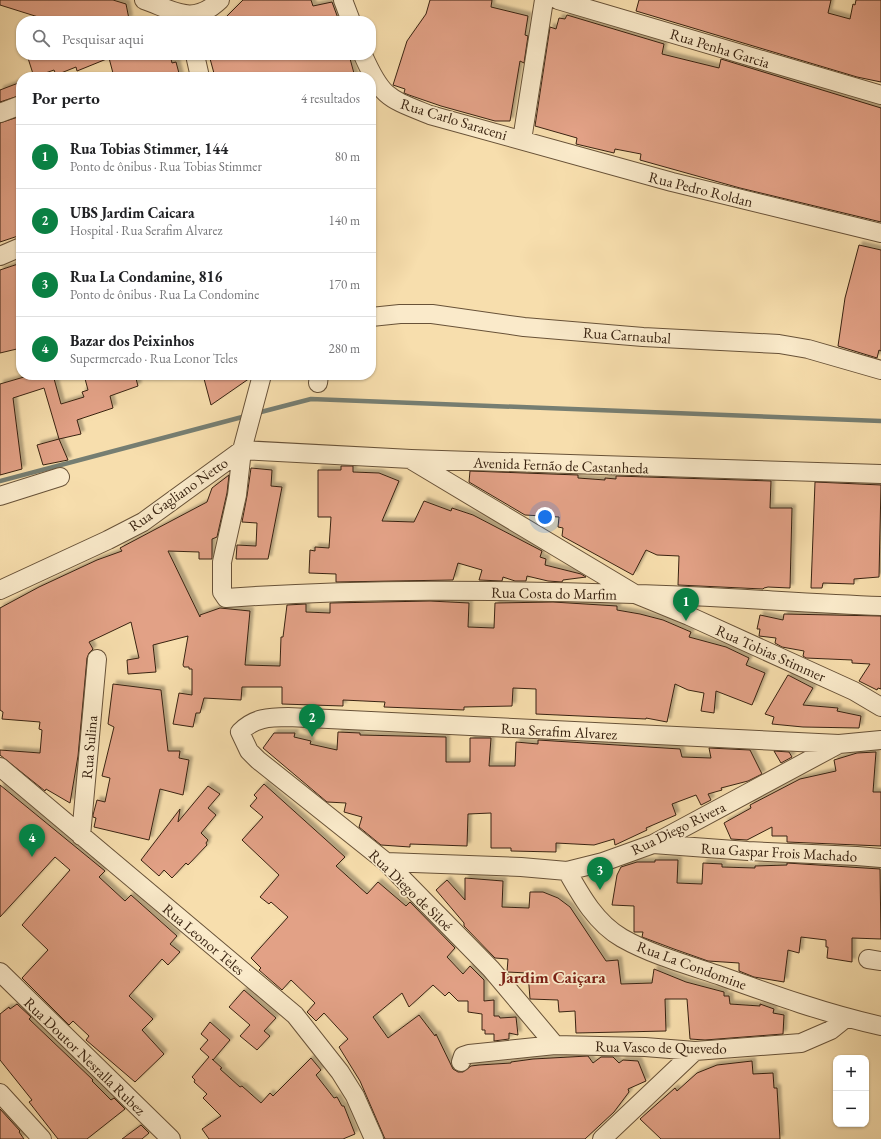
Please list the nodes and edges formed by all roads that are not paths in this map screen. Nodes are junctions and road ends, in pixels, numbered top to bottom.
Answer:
1 (144, 0) edge
2 (220, 0) edge
3 (343, 0) edge
4 (544, 0) edge
5 (558, 0) edge
6 (180, 16) edge
7 (195, 16) edge
8 (349, 16) edge
9 (196, 60) edge
10 (365, 60) edge
11 (199, 72) edge
12 (371, 72) edge
13 (376, 83) edge
14 (881, 95) edge
15 (16, 107) edge
16 (0, 113) edge
17 (522, 140) junction
18 (881, 233) edge
19 (16, 249) edge
20 (0, 256) edge
21 (376, 316) edge
22 (881, 370) edge
23 (261, 380) edge
24 (242, 450) junction
25 (411, 459) junction
26 (881, 474) edge
27 (60, 477) dead end
28 (0, 496) edge
29 (0, 590) edge
30 (635, 594) junction
31 (881, 606) edge
32 (97, 659) dead end
33 (881, 707) edge
34 (240, 732) joint
35 (881, 740) edge
36 (839, 744) junction
37 (0, 767) edge
38 (81, 836) junction
39 (653, 844) junction
40 (881, 858) edge
41 (386, 862) junction
42 (567, 871) junction
43 (0, 972) edge
44 (846, 1018) junction
45 (881, 1026) edge
46 (555, 1045) junction
47 (695, 1050) junction
48 (461, 1062) dead end
49 (0, 1093) edge
50 (42, 1139) edge
51 (171, 1139) edge
52 (374, 1139) edge
53 (602, 1139) edge

1 - 6 street
2 - 7 street
3 - 8 street
4 - 17 street
5 - 14 street, Rua Penha Garcia
9 - 11 street
10 - 12 street, Rua Carlo Saraceni
13 - 17 street, Rua Carlo Saraceni
15 - 16 street
17 - 18 street, Rua Pedro Roldan
19 - 20 street
21 - 22 street, Rua Carnaubal
23 - 24 street, Rua Gagliano Netto
24 - 25 street, Avenida Fernão de Castanheda
24 - 29 street, Rua Gagliano Netto
24 - 30 street, Rua Costa do Marfim
25 - 26 street, Avenida Fernão de Castanheda
25 - 30 street, Rua Tobias Stimmer
27 - 28 street
30 - 31 street, Rua Costa do Marfim
30 - 33 street, Rua Tobias Stimmer
32 - 38 street, Rua Sulina
34 - 36 street, Rua Serafim Alvarez
34 - 41 street, Rua Diego de Siloé
35 - 36 street, Rua Serafim Alvarez
36 - 39 street, Rua Diego Rivera
37 - 38 street, Rua Leonor Teles
38 - 52 street, Rua Leonor Teles
39 - 40 street, Rua Gaspar Frois Machado
39 - 42 street, Rua Diego Rivera
41 - 42 street, Rua Diego Rivera
41 - 46 street, Rua Diego de Siloé
42 - 44 street, Rua La Condomine
43 - 51 street, Rua Doutor Nesralla Rubez
44 - 45 street
44 - 47 street, Rua Vasco de Quevedo
46 - 47 street, Rua Vasco de Quevedo
46 - 48 street, Rua Vasco de Quevedo
47 - 53 street
49 - 50 street

